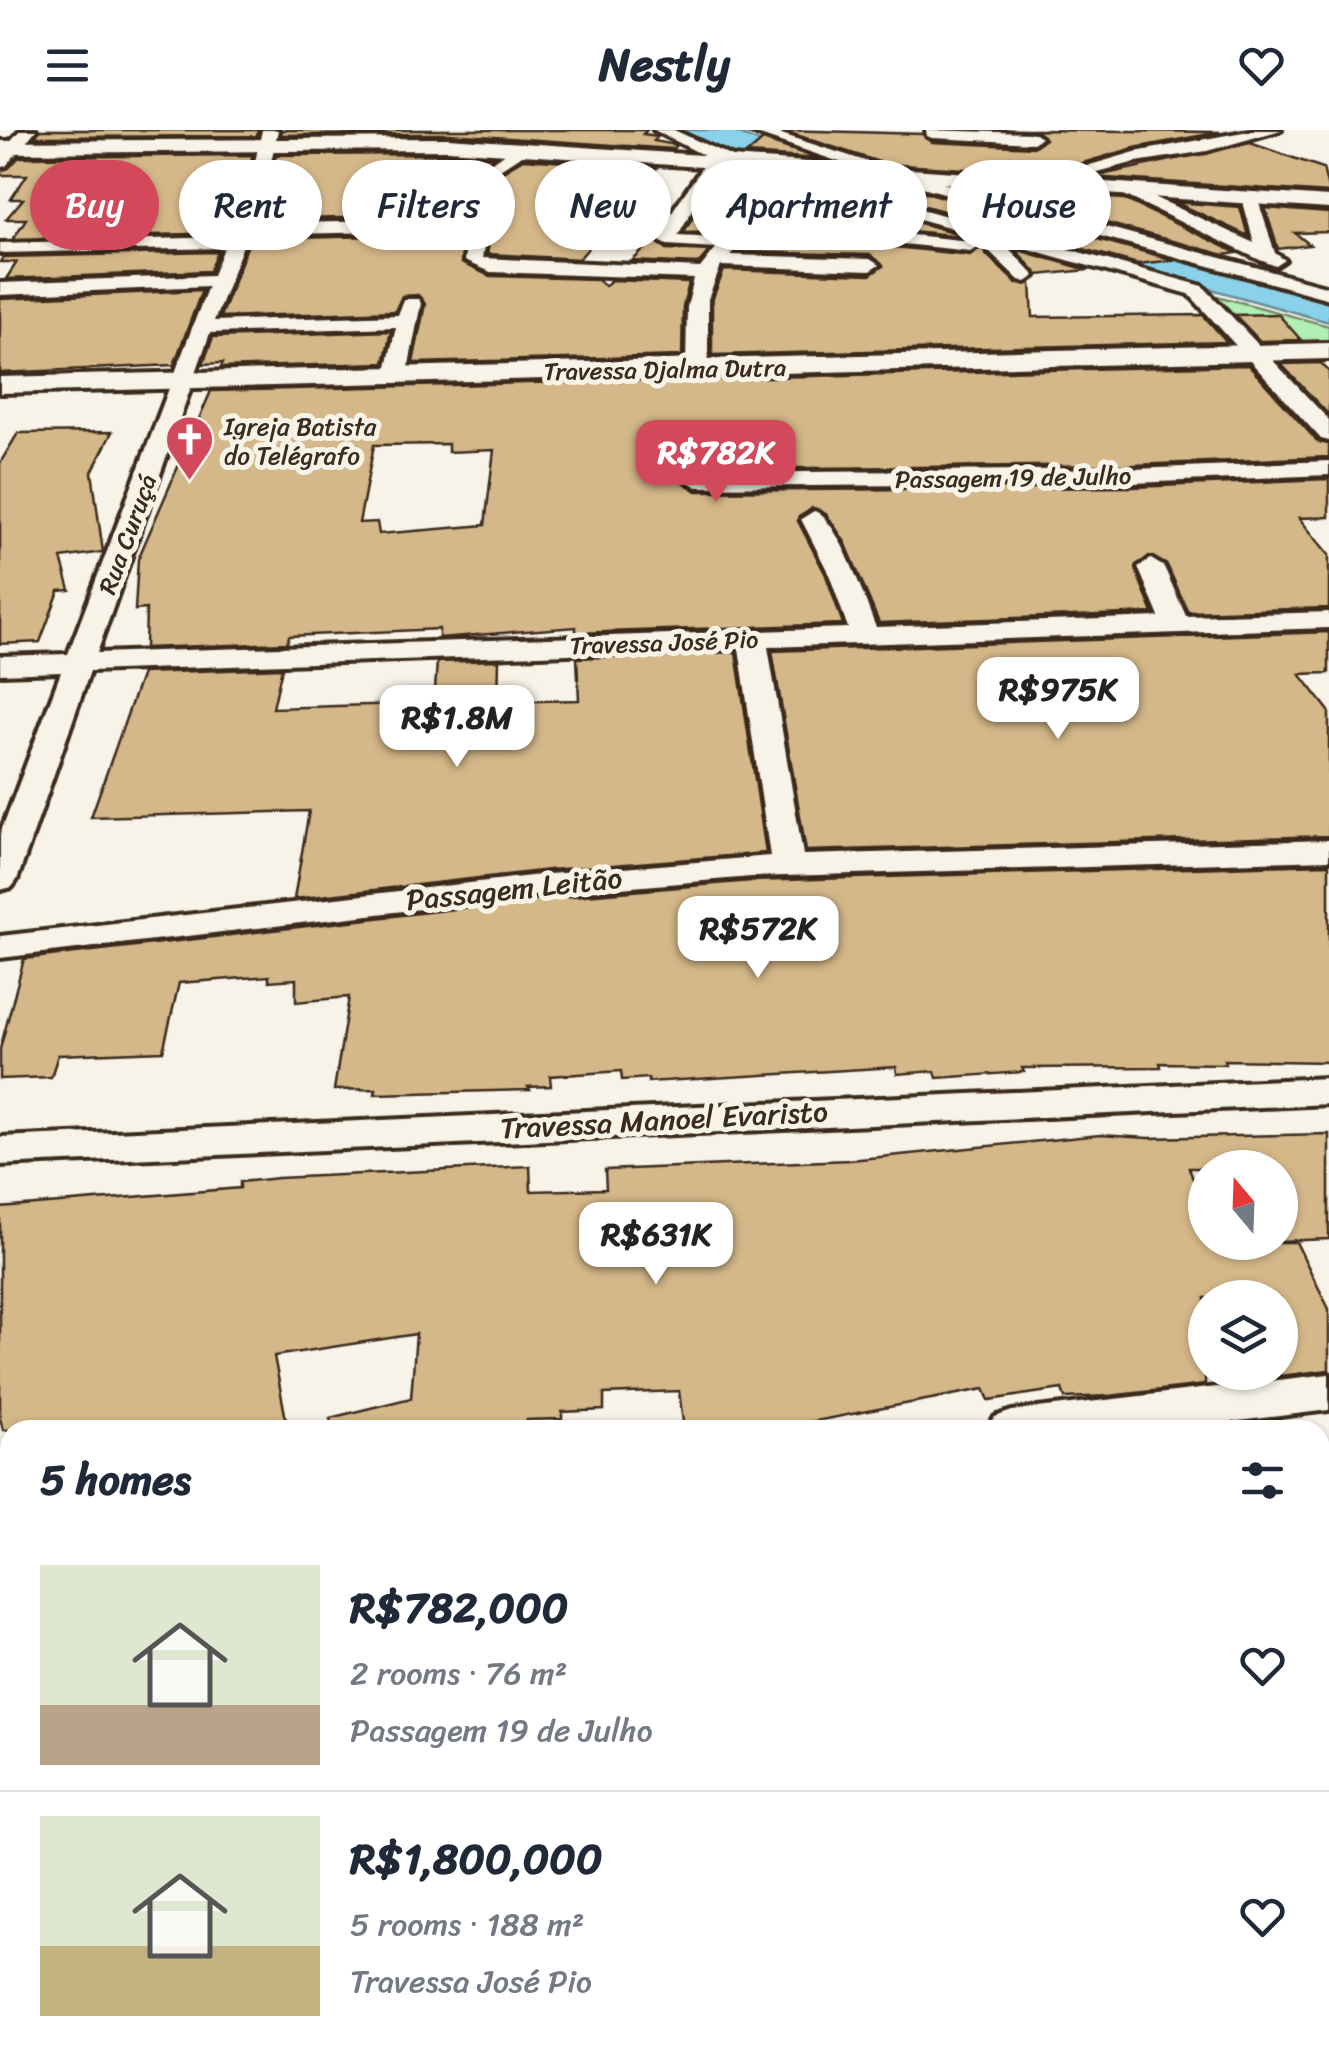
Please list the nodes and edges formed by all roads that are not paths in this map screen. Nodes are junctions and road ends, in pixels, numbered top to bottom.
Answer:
1 (28, 130) edge
2 (662, 130) edge
3 (1273, 130) edge
4 (760, 131) edge
5 (268, 137) edge
6 (1034, 138) dead end
7 (5, 140) edge
8 (924, 147) edge
9 (520, 149) junction
10 (503, 160) edge
11 (710, 160) edge
12 (725, 160) edge
13 (840, 160) edge
14 (895, 160) edge
15 (962, 160) edge
16 (0, 164) edge
17 (1111, 164) edge
18 (1111, 178) edge
19 (927, 186) edge
20 (1111, 191) edge
21 (1111, 191) edge
22 (1129, 191) junction
23 (691, 197) edge
24 (1250, 198) junction
25 (688, 200) junction
26 (691, 200) edge
27 (1329, 203) edge
28 (179, 239) edge
29 (691, 241) edge
30 (0, 248) edge
31 (231, 250) edge
32 (474, 250) edge
33 (724, 250) edge
34 (874, 250) edge
35 (1002, 250) edge
36 (1034, 250) edge
37 (1268, 256) junction
38 (712, 267) junction
39 (1026, 276) dead end
40 (221, 280) junction
41 (1329, 285) edge
42 (0, 289) edge
43 (1329, 293) edge
44 (202, 326) junction
45 (1329, 351) edge
46 (1265, 354) junction
47 (698, 368) junction
48 (396, 376) junction
49 (182, 381) junction
50 (0, 384) edge
51 (1329, 418) edge
52 (1329, 434) edge
53 (1329, 468) edge
54 (697, 480) dead end
55 (814, 519) dead end
56 (1151, 568) dead end
57 (1329, 620) edge
58 (1176, 625) junction
59 (866, 636) junction
60 (752, 639) junction
61 (82, 661) junction
62 (0, 665) edge
63 (1329, 850) edge
64 (788, 865) junction
65 (0, 880) edge
66 (0, 947) edge
67 (1329, 1090) edge
68 (0, 1150) edge
69 (1329, 1392) edge
70 (1095, 1420) edge

1 - 7 street
2 - 12 street
3 - 17 street
4 - 13 street
5 - 7 street
5 - 9 street
6 - 8 street
7 - 16 street
8 - 14 street
8 - 15 street
9 - 10 street
9 - 11 street
18 - 22 street
19 - 43 street
20 - 22 street
21 - 22 street
22 - 24 street
22 - 37 street
23 - 25 street
24 - 27 street
24 - 37 street
25 - 26 street
25 - 29 street
28 - 30 street
31 - 40 street, Rua Curuçá
32 - 38 street
33 - 38 street
34 - 38 street
35 - 39 street
36 - 46 street
37 - 41 street
38 - 47 street
40 - 42 street
40 - 44 street, Rua Curuçá
44 - 48 street
44 - 49 street, Rua Curuçá
45 - 46 street, Travessa Djalma Dutra
46 - 47 street, Travessa Djalma Dutra
46 - 51 street
46 - 52 street
47 - 48 street, Travessa Djalma Dutra
48 - 49 street, Travessa Djalma Dutra
49 - 50 street, Travessa Djalma Dutra
49 - 61 street, Rua Curuçá
53 - 54 street, Passagem 19 de Julho
55 - 59 street
56 - 58 street
57 - 58 street, Travessa José Pio
58 - 59 street, Travessa José Pio
59 - 60 street, Travessa José Pio
60 - 61 street, Travessa José Pio
60 - 64 street
61 - 62 street, Travessa José Pio
61 - 65 street, Rua Curuçá
63 - 64 street, Passagem Leitão
64 - 66 street, Passagem Leitão
67 - 68 street, Travessa Manoel Evaristo
69 - 70 street

